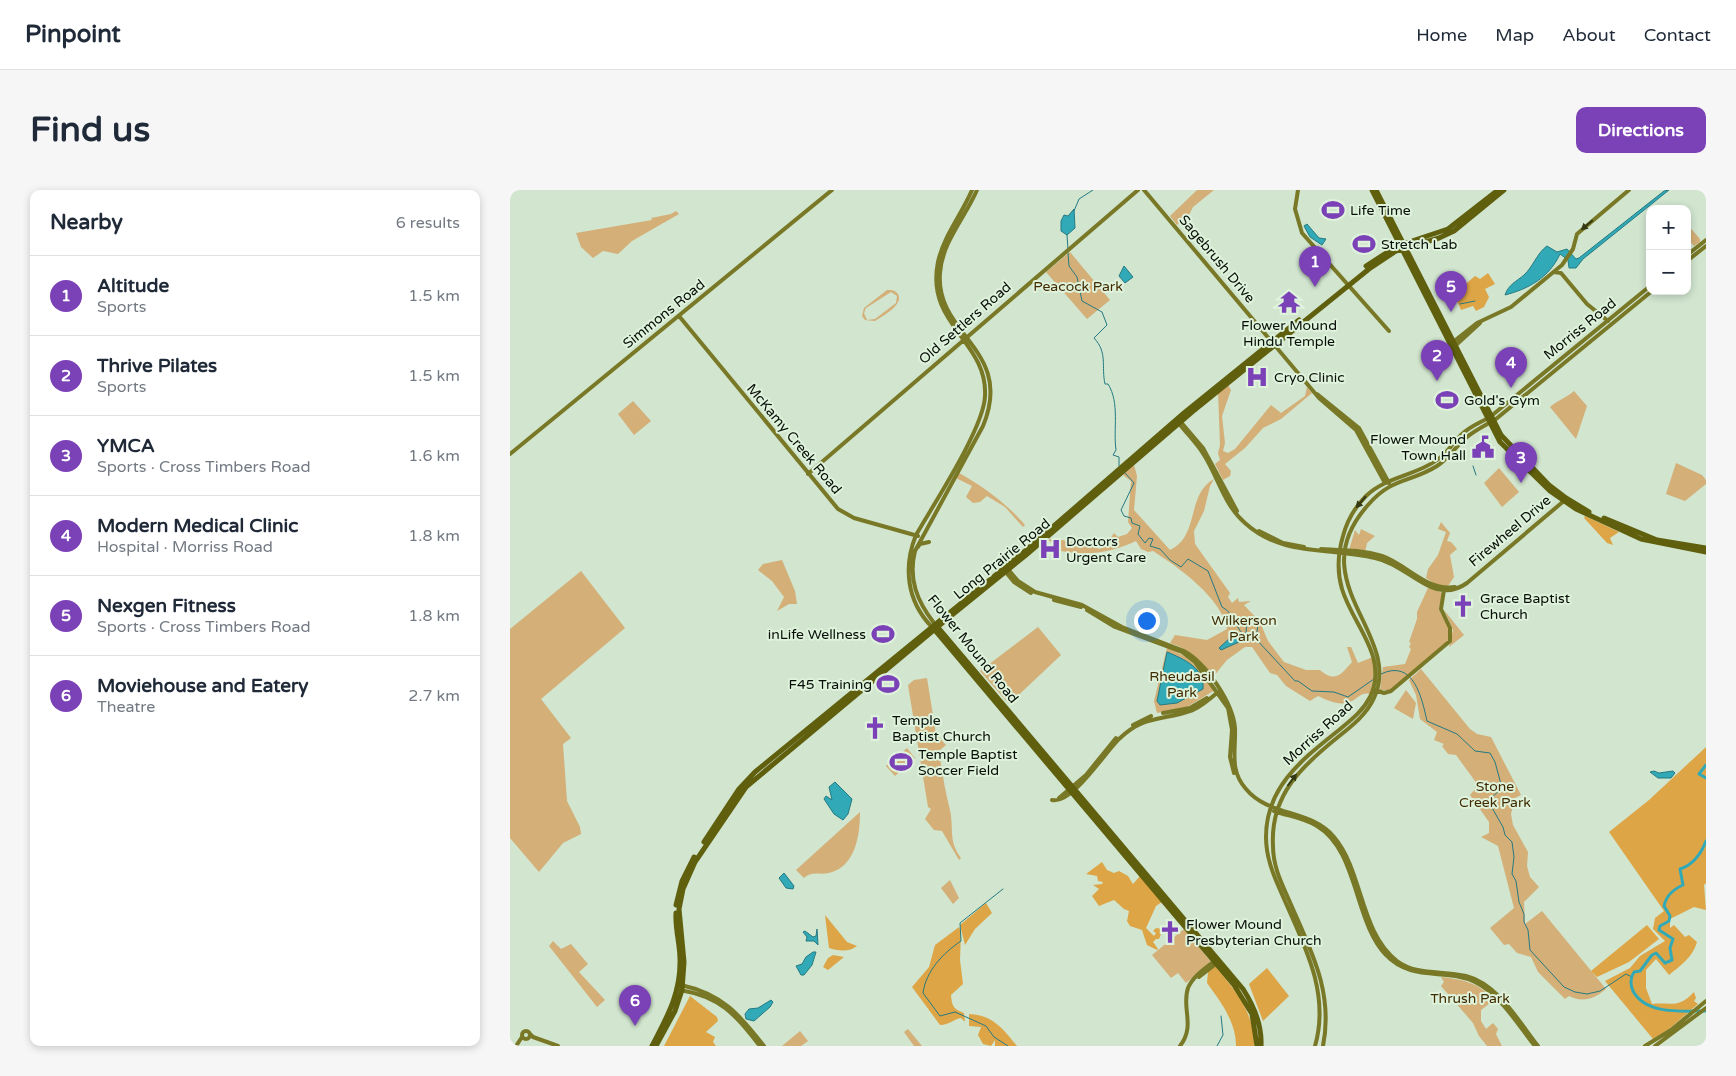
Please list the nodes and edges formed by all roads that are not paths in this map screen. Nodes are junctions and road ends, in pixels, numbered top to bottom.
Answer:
1 (832, 190) edge
2 (972, 190) edge
3 (977, 190) edge
4 (1138, 190) edge
5 (1145, 190) edge
6 (1298, 190) edge
7 (1372, 190) edge
8 (1376, 190) edge
9 (1498, 190) edge
10 (1504, 190) edge
11 (1629, 190) edge
12 (1379, 200) junction
13 (1185, 237) junction
14 (1706, 240) edge
15 (1402, 246) junction
16 (1706, 246) edge
17 (1691, 252) edge
18 (1691, 259) edge
19 (1374, 261) junction
20 (1562, 265) junction
21 (1369, 269) junction
22 (1552, 273) junction
23 (1566, 277) junction
24 (1347, 284) junction
25 (1646, 289) edge
26 (1647, 295) edge
27 (679, 316) junction
28 (1607, 321) junction
29 (1254, 322) junction
30 (1260, 326) junction
31 (1389, 331) dead end
32 (965, 338) junction
33 (1273, 343) junction
34 (1453, 346) junction
35 (1490, 420) junction
36 (1179, 421) junction
37 (510, 454) edge
38 (1522, 461) junction
39 (808, 474) junction
40 (1540, 481) junction
41 (1388, 484) junction
42 (1549, 485) junction
43 (1565, 500) junction
44 (918, 536) junction
45 (929, 542) dead end
46 (1706, 548) edge
47 (915, 550) junction
48 (1340, 552) junction
49 (1706, 552) edge
50 (1346, 553) junction
51 (1006, 569) junction
52 (910, 572) junction
53 (1444, 590) junction
54 (976, 592) junction
55 (935, 628) junction
56 (898, 656) junction
57 (1378, 673) junction
58 (1374, 689) junction
59 (1219, 691) junction
60 (1072, 789) junction
61 (1270, 809) junction
62 (1276, 811) junction
63 (1217, 961) junction
64 (1461, 976) junction
65 (680, 988) junction
66 (717, 1000) junction
67 (1706, 1001) edge
68 (1706, 1008) edge
69 (1255, 1025) junction
70 (1260, 1033) junction
71 (525, 1038) junction
72 (518, 1046) edge
73 (551, 1046) edge
74 (558, 1046) edge
75 (652, 1046) edge
76 (656, 1046) edge
77 (760, 1046) edge
78 (764, 1046) edge
79 (1180, 1046) edge
80 (1259, 1046) edge
81 (1315, 1046) edge
82 (1323, 1046) edge
83 (1535, 1046) edge
84 (1538, 1046) edge
85 (1645, 1046) edge
86 (1655, 1046) edge

1 - 27 main road, Simmons Road
2 - 32 main road, Flower Mound Road
3 - 32 main road, Flower Mound Road
4 - 32 main road, Old Settlers Road
5 - 13 main road, Sagebrush Drive
6 - 24 main road
7 - 12 main road
8 - 12 main road
9 - 15 main road, Long Prairie Road
10 - 15 main road, Long Prairie Road
11 -> 20 main road
12 - 15 main road
13 - 29 main road, Sagebrush Drive
13 - 30 main road, Sagebrush Drive
14 - 17 main road
15 - 19 main road, Long Prairie Road
15 - 21 main road, Long Prairie Road
15 - 34 main road
16 - 18 main road
19 - 21 main road
19 - 24 main road, Long Prairie Road
20 - 22 main road
20 - 23 main road
21 - 24 main road, Long Prairie Road
22 - 23 main road
22 - 34 main road
23 - 28 main road
24 - 31 main road
24 - 33 main road, Long Prairie Road
25 - 28 main road, Morriss Road
26 - 35 main road, Morriss Road
27 - 37 main road, Simmons Road
27 - 39 main road, McKamy Creek Road
28 - 35 main road, Morriss Road
29 - 30 main road
29 - 33 main road, Sagebrush Drive
30 - 33 main road, Sagebrush Drive
32 - 39 main road, Old Settlers Road
32 - 44 main road, Flower Mound Road
33 - 36 main road, Long Prairie Road
33 - 41 main road, Sagebrush Drive
34 - 35 main road
35 - 38 main road
35 - 41 main road, Morriss Road
36 - 48 main road
36 - 51 main road, Long Prairie Road
38 - 40 main road
38 - 42 main road
39 - 44 main road, McKamy Creek Road
40 - 42 main road
40 - 43 main road
41 -> 48 main road, Morriss Road
41 - 50 main road, Morriss Road
42 - 43 main road
43 - 46 main road
43 - 49 main road
43 - 53 main road, Firewheel Drive
44 - 47 main road, Flower Mound Road
44 - 52 main road, Flower Mound Road
45 - 47 main road
47 - 52 main road, Flower Mound Road
48 - 50 main road
48 - 57 main road, Morriss Road
50 - 53 main road
50 - 57 main road, Morriss Road
51 - 54 main road, Long Prairie Road
51 - 54 main road, Long Prairie Road
51 - 59 main road
52 - 55 main road, Flower Mound Road
53 - 58 main road
54 - 55 main road, Long Prairie Road
54 - 55 main road, Long Prairie Road
55 - 56 main road, Long Prairie Road
55 - 56 main road, Long Prairie Road
55 - 60 main road, Flower Mound Road
56 - 65 main road, Long Prairie Road
56 - 65 main road, Long Prairie Road
57 - 58 main road, Morriss Road
57 - 58 main road, Morriss Road
58 - 61 main road, Morriss Road
62 -> 58 main road, Morriss Road
59 - 60 main road
59 - 61 main road
60 - 63 main road, Flower Mound Road
61 - 62 main road
61 - 81 main road, Morriss Road
62 - 64 main road
62 - 82 main road, Morriss Road
63 - 69 main road, Flower Mound Road
63 - 70 main road, Flower Mound Road
63 - 79 main road
64 - 83 main road
64 - 84 main road
65 - 66 main road
65 - 75 main road, Long Prairie Road
65 - 76 main road, Long Prairie Road
66 - 77 main road
66 - 78 main road
67 - 85 main road
68 - 86 main road
69 - 70 main road
69 - 80 main road, Flower Mound Road
70 - 80 main road, Flower Mound Road
71 - 72 main road
71 - 73 main road
71 - 74 main road

